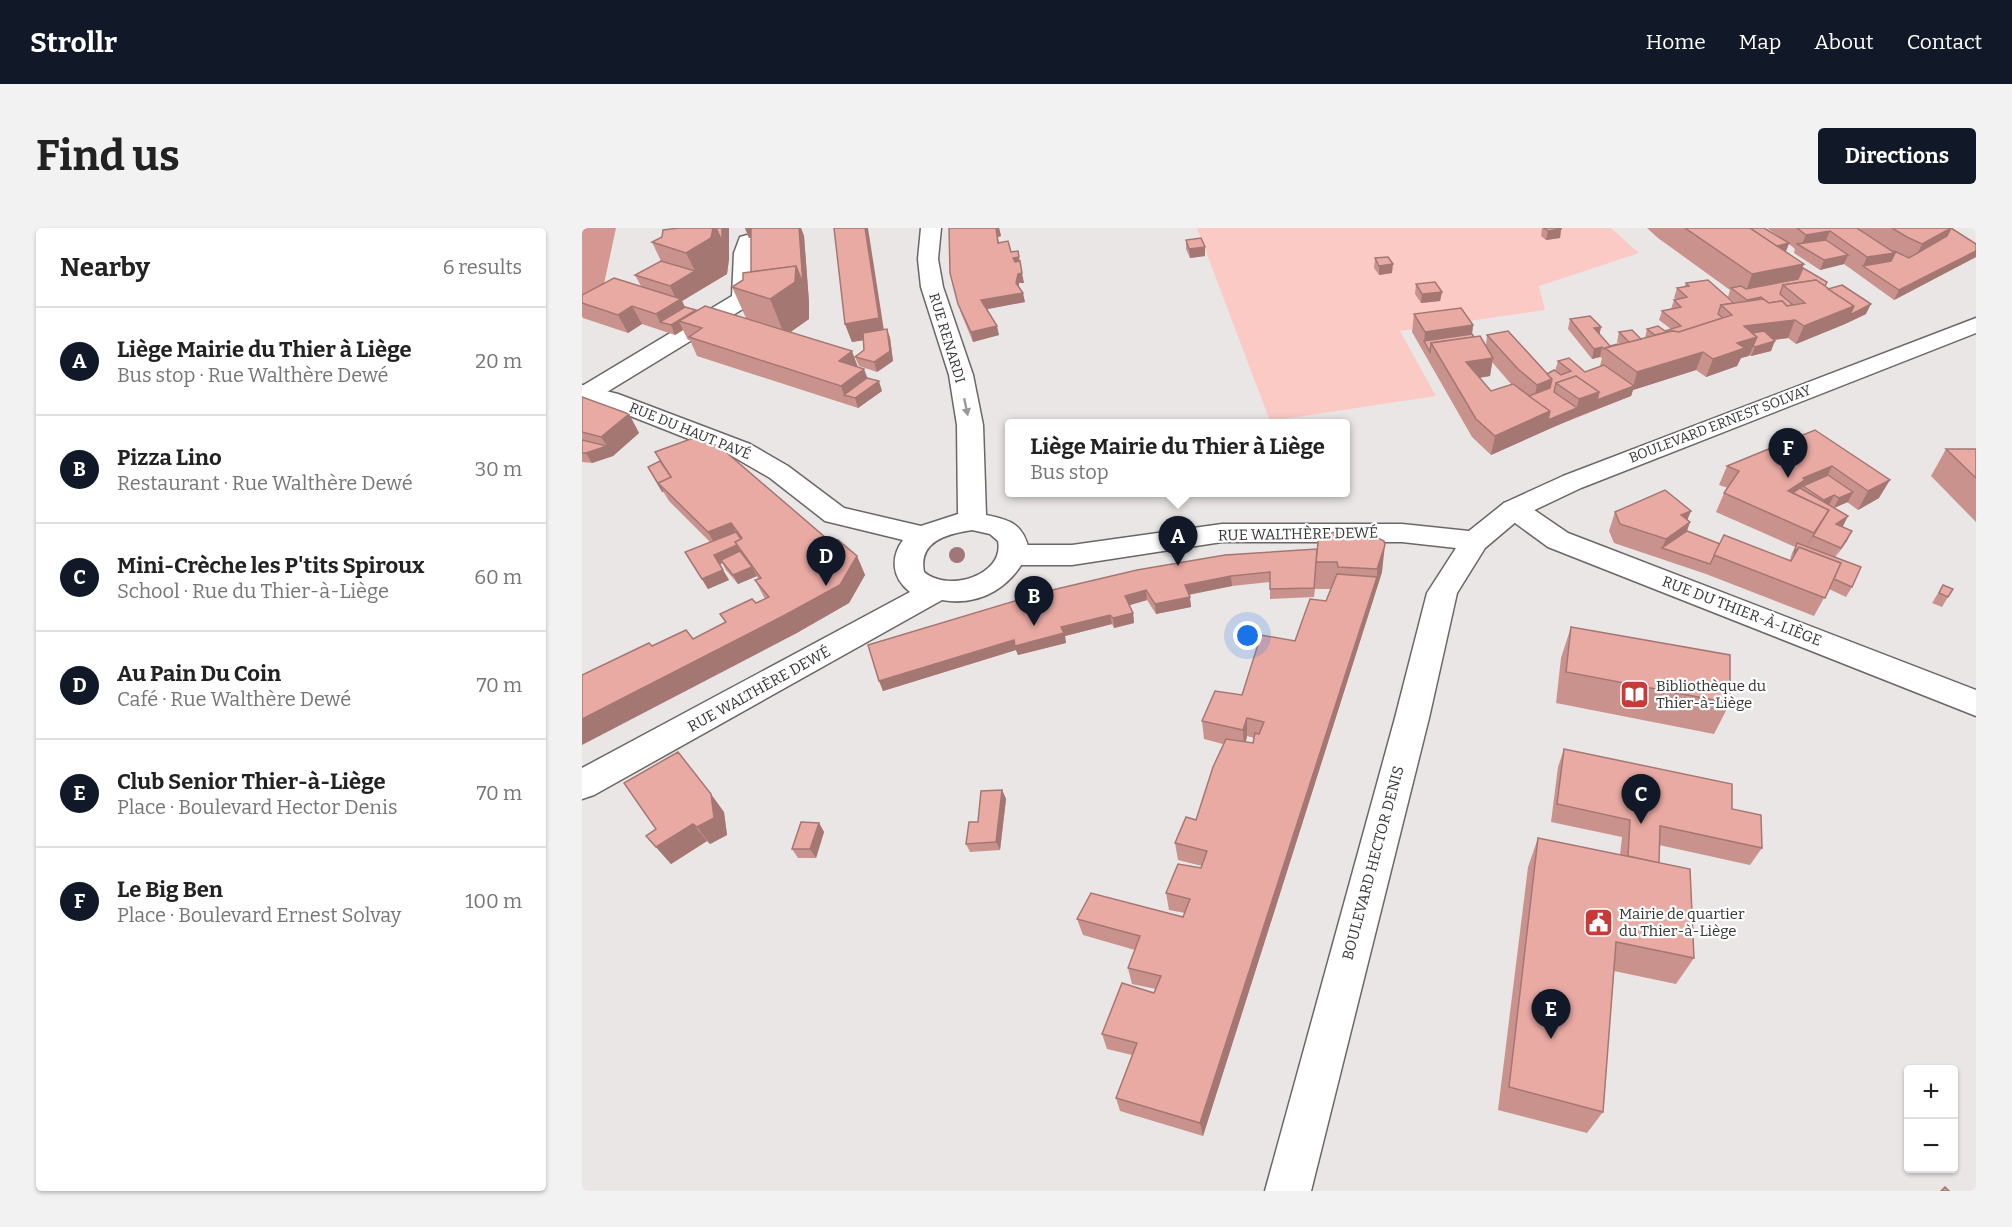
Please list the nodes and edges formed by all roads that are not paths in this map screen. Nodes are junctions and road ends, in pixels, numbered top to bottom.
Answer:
1 (931, 228) edge
2 (747, 241) dead end
3 (1976, 325) edge
4 (585, 393) edge
5 (1514, 509) junction
6 (972, 521) junction
7 (924, 536) junction
8 (1474, 542) junction
9 (1015, 555) junction
10 (935, 591) junction
11 (1976, 703) edge
12 (582, 785) edge
13 (1288, 1191) edge

1 -> 6 street, RUE RENARDI
2 - 4 street
3 - 5 street, BOULEVARD ERNEST SOLVAY
4 - 7 street, RUE DU HAUT PAVÉ
5 - 8 street, BOULEVARD ERNEST SOLVAY
5 - 11 street, RUE DU THIER-À-LIÈGE
6 - 7 street
6 - 9 street
7 - 10 street
8 - 9 street, RUE WALTHÈRE DEWÉ
8 - 13 street, BOULEVARD HECTOR DENIS
9 - 10 street
10 - 12 street, RUE WALTHÈRE DEWÉ

